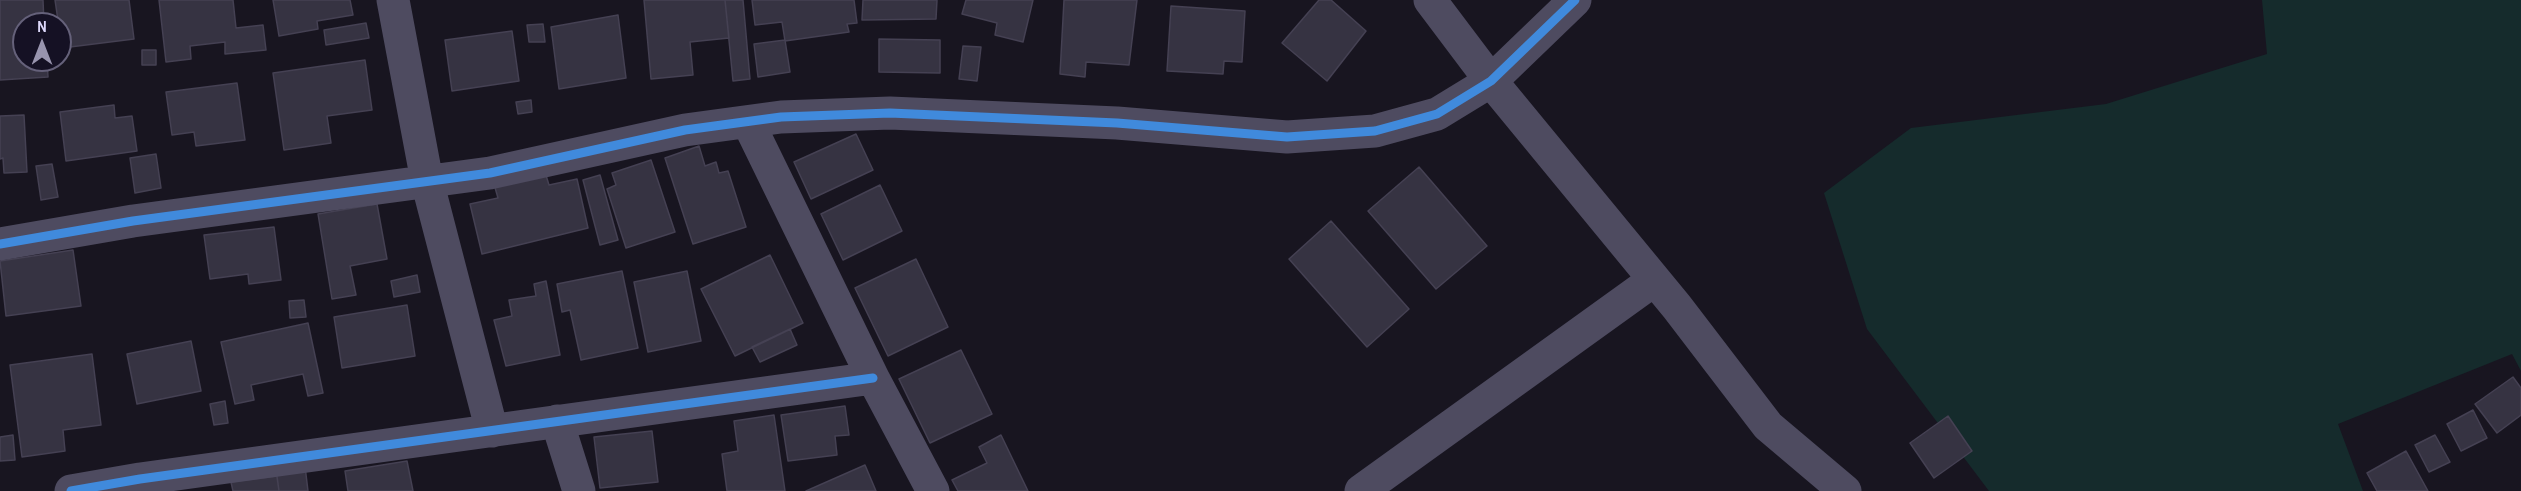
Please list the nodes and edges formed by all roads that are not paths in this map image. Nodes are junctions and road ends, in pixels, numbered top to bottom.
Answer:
1 (393, 0) edge
2 (1430, 0) edge
3 (1575, 0) edge
4 (1491, 81) junction
5 (748, 122) junction
6 (427, 181) junction
7 (0, 244) edge
8 (1654, 280) junction
9 (873, 378) junction
10 (557, 421) junction
11 (492, 431) junction
12 (71, 491) edge
13 (579, 491) edge
14 (933, 491) edge
15 (1361, 491) edge
16 (1845, 491) edge

1 - 6 street
2 - 4 street
3 - 4 street
4 - 5 street
4 - 8 street
5 - 6 street
5 - 9 street
6 - 7 street
6 - 11 street
8 - 15 street
8 - 16 street
9 - 10 street
9 - 14 street
10 - 11 street
10 - 13 street
11 - 12 street

